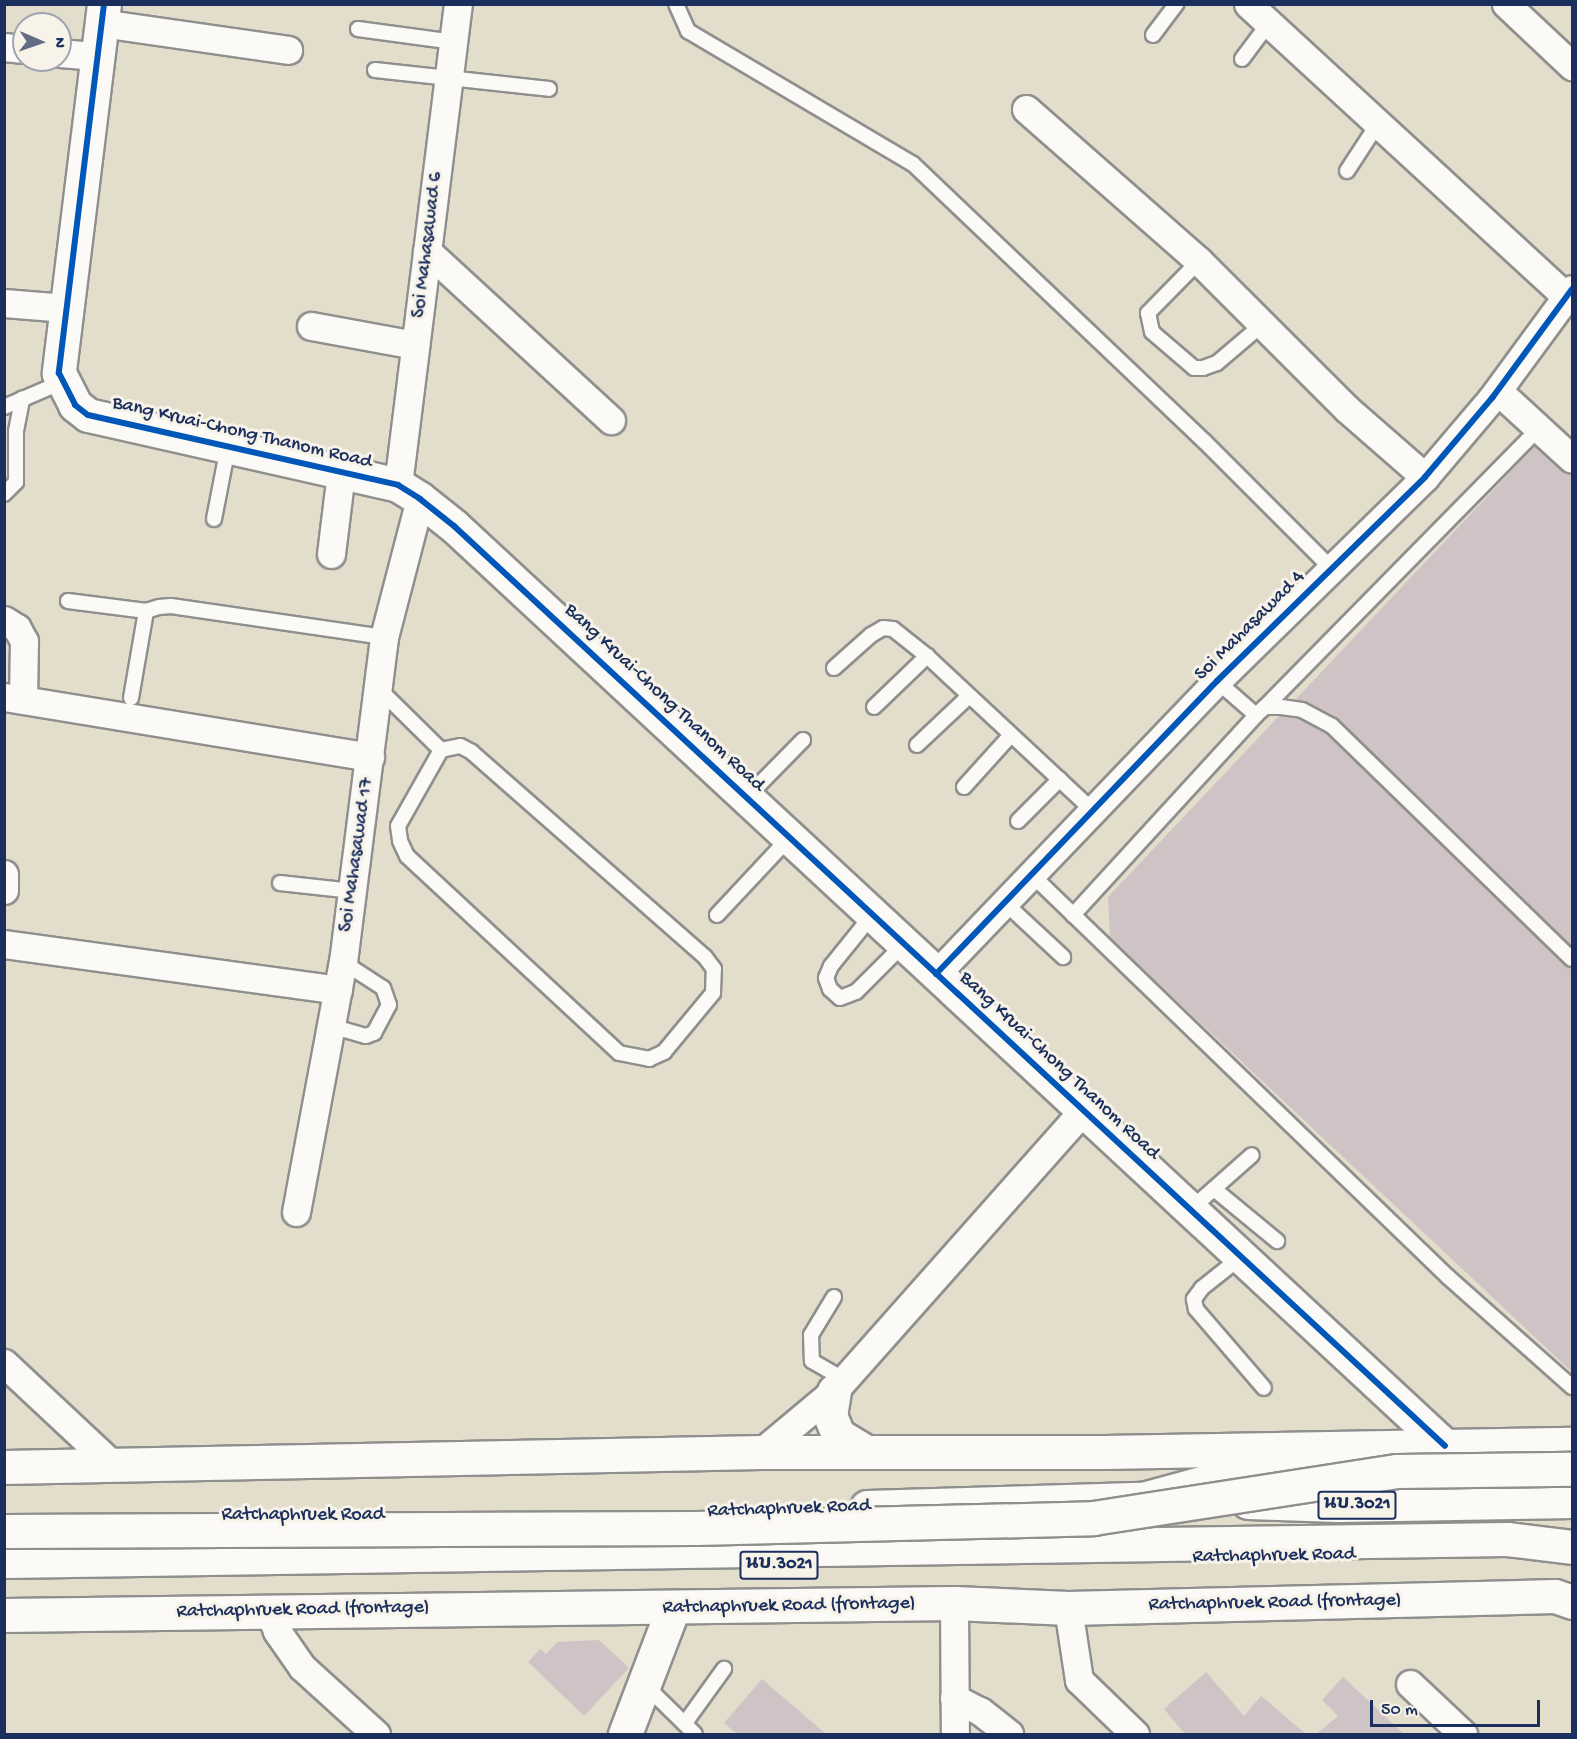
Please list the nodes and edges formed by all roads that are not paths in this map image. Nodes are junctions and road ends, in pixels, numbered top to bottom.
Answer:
1 (458, 4) edge
2 (676, 4) edge
3 (1176, 4) edge
4 (1248, 4) edge
5 (1506, 4) edge
6 (102, 14) edge
7 (1269, 23) junction
8 (358, 29) dead end
9 (1153, 35) dead end
10 (454, 42) junction
11 (288, 50) dead end
12 (72, 53) edge
13 (96, 56) junction
14 (1242, 59) dead end
15 (1572, 66) edge
16 (375, 70) dead end
17 (448, 78) junction
18 (549, 89) dead end
19 (1026, 109) dead end
20 (1378, 122) junction
21 (1347, 171) dead end
22 (427, 251) junction
23 (1199, 261) junction
24 (1570, 293) edge
25 (4, 303) edge
26 (66, 308) junction
27 (1264, 323) junction
28 (311, 326) dead end
29 (416, 345) junction
30 (62, 382) junction
31 (1498, 391) junction
32 (22, 399) junction
33 (4, 407) edge
34 (611, 420) dead end
35 (1539, 428) junction
36 (228, 447) junction
37 (1572, 459) edge
38 (341, 473) junction
39 (1425, 477) junction
40 (409, 492) junction
41 (4, 494) edge
42 (213, 519) dead end
43 (331, 554) dead end
44 (1332, 569) junction
45 (68, 601) dead end
46 (146, 611) junction
47 (4, 620) edge
48 (384, 637) junction
49 (927, 656) junction
50 (834, 668) dead end
51 (1217, 681) junction
52 (378, 688) junction
53 (969, 696) junction
54 (14, 698) edge
55 (131, 698) dead end
56 (874, 707) dead end
57 (1261, 711) junction
58 (1011, 735) junction
59 (803, 740) dead end
60 (917, 745) dead end
61 (441, 750) junction
62 (370, 757) junction
63 (1060, 779) junction
64 (964, 787) dead end
65 (747, 797) junction
66 (1092, 810) junction
67 (1018, 821) dead end
68 (790, 837) junction
69 (4, 874) edge
70 (1031, 874) junction
71 (280, 883) dead end
72 (4, 890) edge
73 (353, 891) junction
74 (1004, 902) junction
75 (873, 914) junction
76 (717, 915) dead end
77 (1073, 915) junction
78 (4, 944) edge
79 (904, 944) junction
80 (1063, 957) dead end
81 (1572, 959) edge
82 (343, 962) junction
83 (936, 974) junction
84 (338, 990) junction
85 (331, 1026) junction
86 (1082, 1112) junction
87 (1252, 1155) dead end
88 (1203, 1199) junction
89 (296, 1212) dead end
90 (1277, 1241) dead end
91 (1242, 1255) junction
92 (834, 1297) dead end
93 (4, 1363) edge
94 (839, 1385) junction
95 (1572, 1387) edge
96 (1264, 1388) dead end
97 (1572, 1444) edge
98 (1445, 1446) junction
99 (1326, 1449) junction
100 (865, 1451) junction
101 (761, 1452) junction
102 (113, 1465) junction
103 (4, 1467) edge
104 (1572, 1469) edge
105 (1141, 1499) junction
106 (1572, 1501) edge
107 (4, 1517) edge
108 (4, 1531) edge
109 (1568, 1551) edge
110 (4, 1561) edge
111 (4, 1573) edge
112 (1572, 1602) edge
113 (954, 1603) junction
114 (673, 1608) junction
115 (1068, 1608) junction
116 (269, 1610) junction
117 (4, 1615) edge
118 (724, 1669) dead end
119 (644, 1684) junction
120 (1410, 1684) dead end
121 (954, 1698) junction
122 (685, 1723) junction
123 (376, 1734) edge
124 (625, 1734) edge
125 (696, 1734) edge
126 (955, 1734) edge
127 (1009, 1734) edge
128 (1135, 1734) edge
129 (1463, 1734) edge

1 - 10 street, Soi Mahasawad 6
2 - 44 lane
3 - 9 lane
4 - 7 street
5 - 15 street
6 - 11 street
6 - 13 main road
7 - 14 lane
7 - 20 street
8 - 10 lane
10 - 17 street, Soi Mahasawad 6
12 - 13 street
13 - 26 main road
16 - 17 lane
17 - 18 lane
17 - 22 street, Soi Mahasawad 6
19 - 23 street
20 - 21 lane
20 - 24 street
22 - 29 street, Soi Mahasawad 6
22 - 34 street
23 - 27 street
23 - 27 lane
24 - 31 street, Soi Mahasawad 4
25 - 26 street
26 - 30 main road
27 - 39 street
28 - 29 street
29 - 40 street, Soi Mahasawad 6
30 - 32 lane
30 - 36 main road, Bang Kruai-Chong Thanom Road
31 - 35 street
31 - 39 street, Soi Mahasawad 4
32 - 33 lane
32 - 41 lane
35 - 37 street
35 - 57 lane
36 - 38 main road, Bang Kruai-Chong Thanom Road
36 - 42 lane
38 - 40 main road, Bang Kruai-Chong Thanom Road
38 - 43 street
39 - 44 street, Soi Mahasawad 4
40 - 48 street, Soi Mahasawad 17
40 - 65 main road, Bang Kruai-Chong Thanom Road
44 - 51 street, Soi Mahasawad 4
45 - 46 lane
46 - 48 lane
46 - 55 lane
47 - 54 street
48 - 52 street, Soi Mahasawad 17
49 - 50 lane
49 - 53 lane
49 - 56 lane
51 - 57 lane
51 - 66 street, Soi Mahasawad 4
52 - 61 lane
52 - 62 street, Soi Mahasawad 17
53 - 58 lane
53 - 60 lane
54 - 62 street
57 - 77 lane
57 - 81 lane
58 - 63 lane
58 - 64 lane
59 - 65 lane
61 - 61 lane
62 - 73 street, Soi Mahasawad 17
63 - 66 lane
63 - 67 lane
65 - 68 main road, Bang Kruai-Chong Thanom Road
66 - 70 street, Soi Mahasawad 4
68 - 75 main road, Bang Kruai-Chong Thanom Road
68 - 76 lane
69 - 72 street
70 - 74 street, Soi Mahasawad 4
70 - 77 lane
71 - 73 lane
73 - 82 street, Soi Mahasawad 17
74 - 80 lane
74 - 83 street, Soi Mahasawad 4
75 - 79 main road, Bang Kruai-Chong Thanom Road
75 - 79 lane
77 - 95 lane
78 - 84 street
79 - 83 main road, Bang Kruai-Chong Thanom Road
82 - 84 street, Soi Mahasawad 17
82 - 85 lane
83 - 86 main road, Bang Kruai-Chong Thanom Road
84 - 85 street, Soi Mahasawad 17
85 - 89 street, Soi Mahasawad 17
86 - 88 main road, Bang Kruai-Chong Thanom Road
86 - 94 street
87 - 88 lane
88 - 90 lane
88 - 91 main road, Bang Kruai-Chong Thanom Road
91 - 96 lane
91 - 98 main road, Bang Kruai-Chong Thanom Road
92 - 94 lane
93 - 102 street
94 - 100 main road
94 - 101 street
97 - 98 main road
98 - 99 main road
99 - 100 main road
99 - 105 main road
100 - 101 main road
101 - 102 main road
102 - 103 main road
104 - 108 main road, bridge
105 - 106 main road, Ratchaphruek Road / นบ.3021
105 - 107 main road, Ratchaphruek Road / นบ.3021
109 - 110 main road
109 - 111 main road, Ratchaphruek Road / นบ.3021
112 - 115 main road, Ratchaphruek Road (frontage)
113 - 114 main road, Ratchaphruek Road (frontage)
113 - 115 main road, Ratchaphruek Road (frontage)
113 - 121 street
114 - 116 main road, Ratchaphruek Road (frontage)
114 - 119 main road
115 - 128 street
116 - 117 main road, Ratchaphruek Road (frontage)
116 - 123 street
118 - 122 lane
119 - 122 lane
119 - 124 main road
120 - 129 street
121 - 126 street
121 - 127 street
122 - 125 lane

